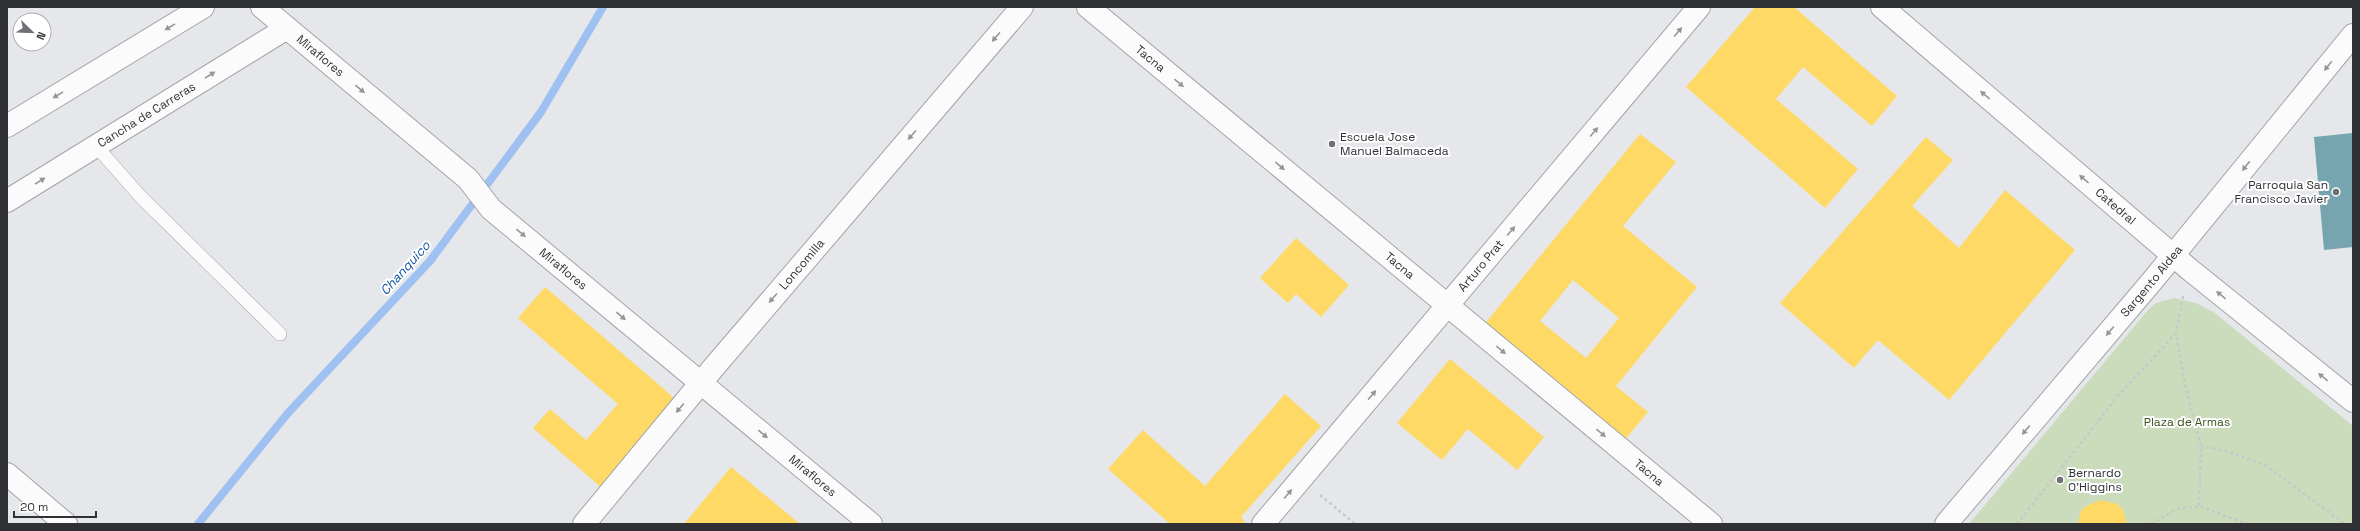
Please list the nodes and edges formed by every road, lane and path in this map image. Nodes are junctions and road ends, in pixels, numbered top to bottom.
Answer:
1 (203, 7) edge
2 (262, 7) edge
3 (1022, 7) edge
4 (1088, 7) edge
5 (1699, 7) edge
6 (1882, 7) edge
7 (287, 28) junction
8 (2353, 35) edge
9 (7, 126) edge
10 (96, 146) junction
11 (7, 201) edge
12 (2173, 254) junction
13 (2189, 269) junction
14 (1448, 306) junction
15 (2176, 333) junction
16 (280, 334) dead end
17 (701, 383) junction
18 (2353, 401) edge
19 (2201, 446) junction
20 (7, 474) edge
21 (1300, 479) junction
22 (2199, 506) junction
23 (66, 524) edge
24 (584, 524) edge
25 (871, 524) edge
26 (1263, 524) edge
27 (1355, 524) edge
28 (1711, 524) edge
29 (1946, 524) edge
30 (2017, 524) edge
31 (2151, 524) edge
32 (2247, 524) edge
33 (2345, 524) edge

1 -> 9 street
2 - 7 street, Miraflores
3 -> 17 street, Loncomilla
4 -> 14 street, Tacna
14 -> 5 street, Arturo Prat
12 -> 6 street, Catedral
10 -> 7 street, Cancha de Carreras
7 -> 17 street, Miraflores
8 -> 12 street, Sargento Aldea
11 -> 10 street, Cancha de Carreras
10 - 16 lane
12 - 13 street, Catedral
12 -> 29 street, Sargento Aldea
13 - 15 path
18 -> 13 street, Catedral
21 -> 14 street, Arturo Prat
14 -> 28 street, Tacna
15 - 19 path
15 - 30 path
17 -> 24 street, Loncomilla
17 -> 25 street, Miraflores
19 - 22 path
19 - 33 path
20 - 23 street
26 -> 21 street, Arturo Prat
21 - 27 path
22 - 31 path
22 - 32 path

